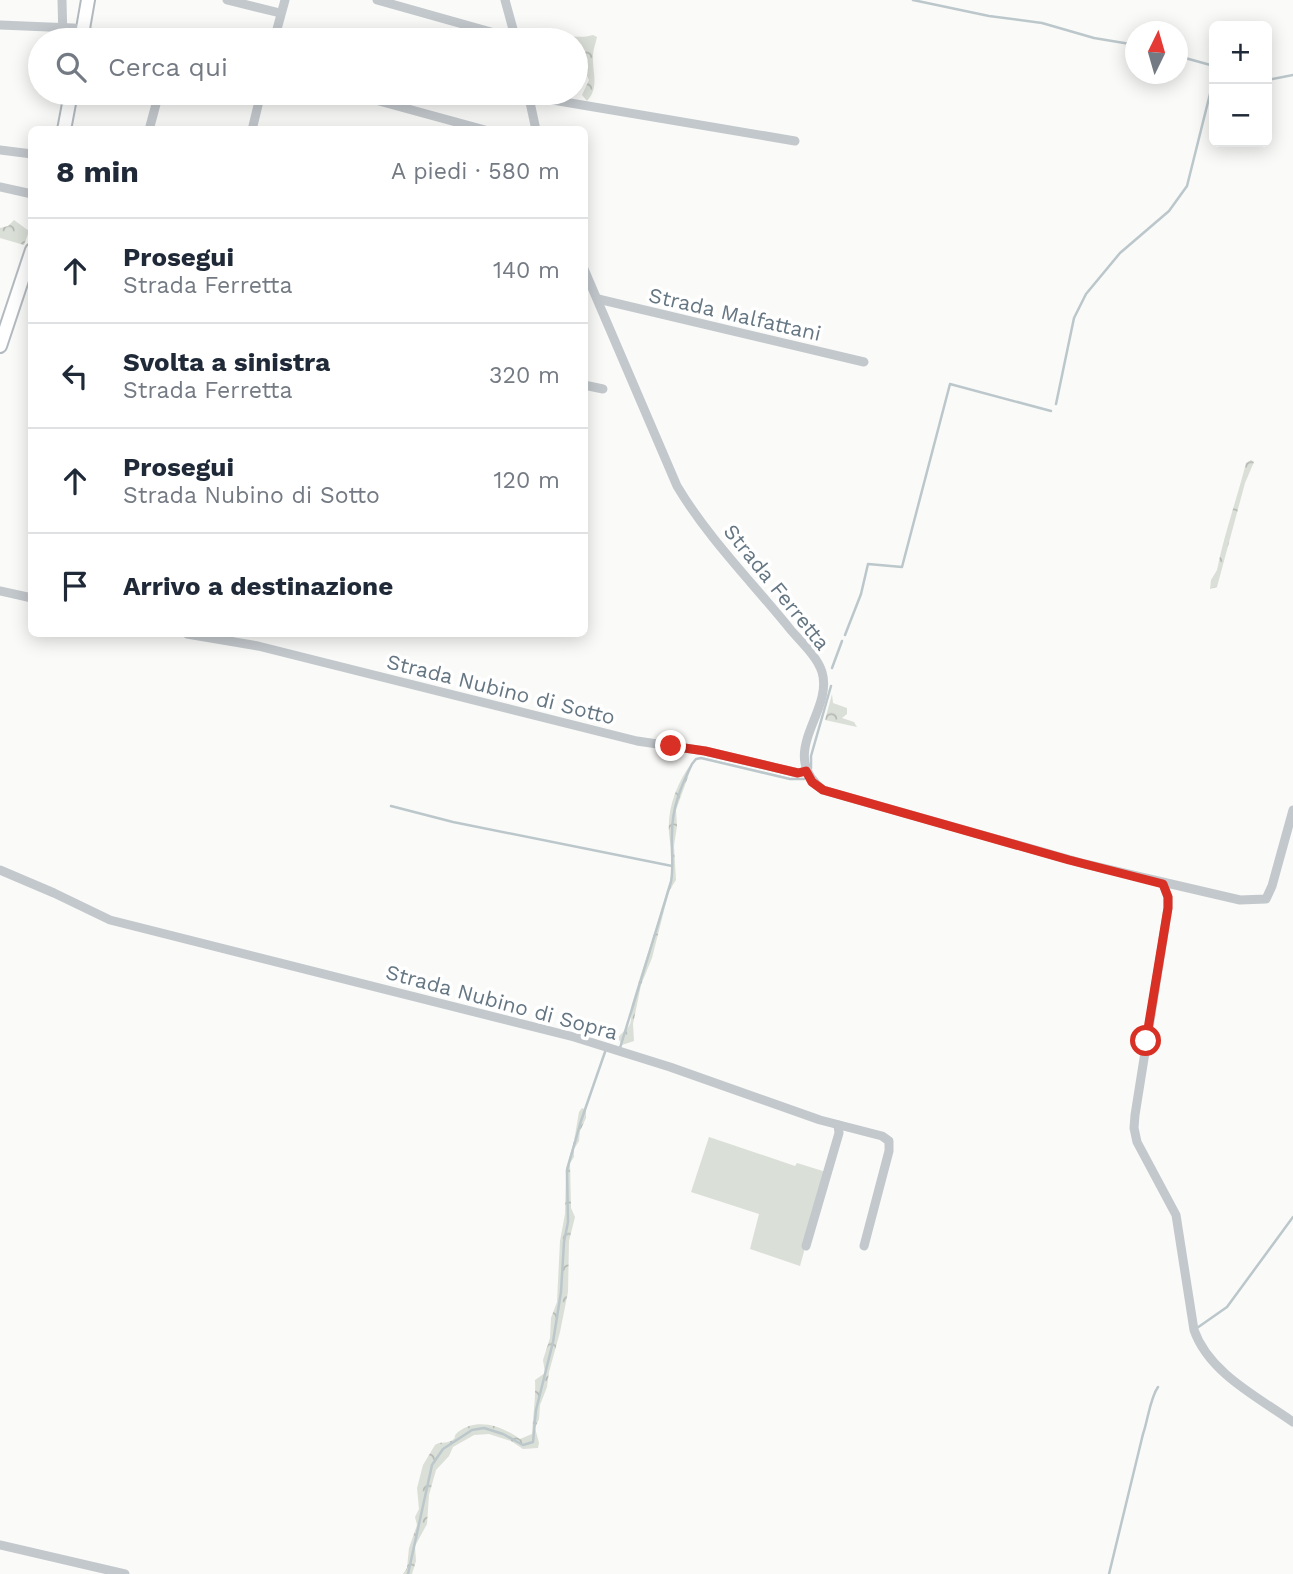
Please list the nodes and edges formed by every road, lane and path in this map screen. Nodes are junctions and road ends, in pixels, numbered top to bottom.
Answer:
1 (62, 0) edge
2 (88, 0) edge
3 (228, 0) edge
4 (285, 0) edge
5 (377, 0) edge
6 (505, 0) edge
7 (281, 13) junction
8 (0, 24) edge
9 (63, 27) joint
10 (83, 28) edge
11 (277, 28) edge
12 (474, 28) edge
13 (513, 28) edge
14 (588, 104) edge
15 (69, 105) edge
16 (156, 105) edge
17 (258, 105) edge
18 (394, 105) edge
19 (531, 105) edge
20 (65, 126) edge
21 (150, 126) edge
22 (253, 126) edge
23 (470, 126) edge
24 (535, 126) edge
25 (795, 141) dead end
26 (0, 150) edge
27 (28, 154) edge
28 (0, 187) edge
29 (28, 193) edge
30 (28, 260) edge
31 (588, 278) edge
32 (598, 299) junction
33 (0, 346) edge
34 (864, 362) dead end
35 (588, 386) edge
36 (603, 389) dead end
37 (0, 591) edge
38 (28, 597) edge
39 (205, 637) edge
40 (806, 771) junction
41 (1293, 810) edge
42 (0, 870) edge
43 (1163, 884) junction
44 (1182, 887) junction
45 (1168, 897) junction
46 (838, 1125) junction
47 (806, 1246) dead end
48 (864, 1246) dead end
49 (1293, 1422) edge
50 (0, 1545) edge
51 (125, 1574) edge

1 - 9 street
2 - 10 street
3 - 7 street
4 - 7 street
5 - 12 street
6 - 13 street
7 - 11 street
8 - 9 street
14 - 25 street
15 - 20 street
16 - 21 street
17 - 22 street
18 - 23 street
19 - 24 street
26 - 27 street
28 - 29 street
30 - 33 street
31 - 32 street, Strada Ferretta
32 - 34 street, Strada Malfattani
32 - 40 street, Strada Ferretta
35 - 36 street
37 - 38 street
39 - 40 street, Strada Nubino di Sotto
40 - 43 street
41 - 44 street
42 - 46 street, Strada Nubino di Sopra
43 - 44 street
43 - 45 street
44 - 45 street
45 - 49 street
46 - 47 street
46 - 48 street, Strada Nubino di Sopra
50 - 51 street

